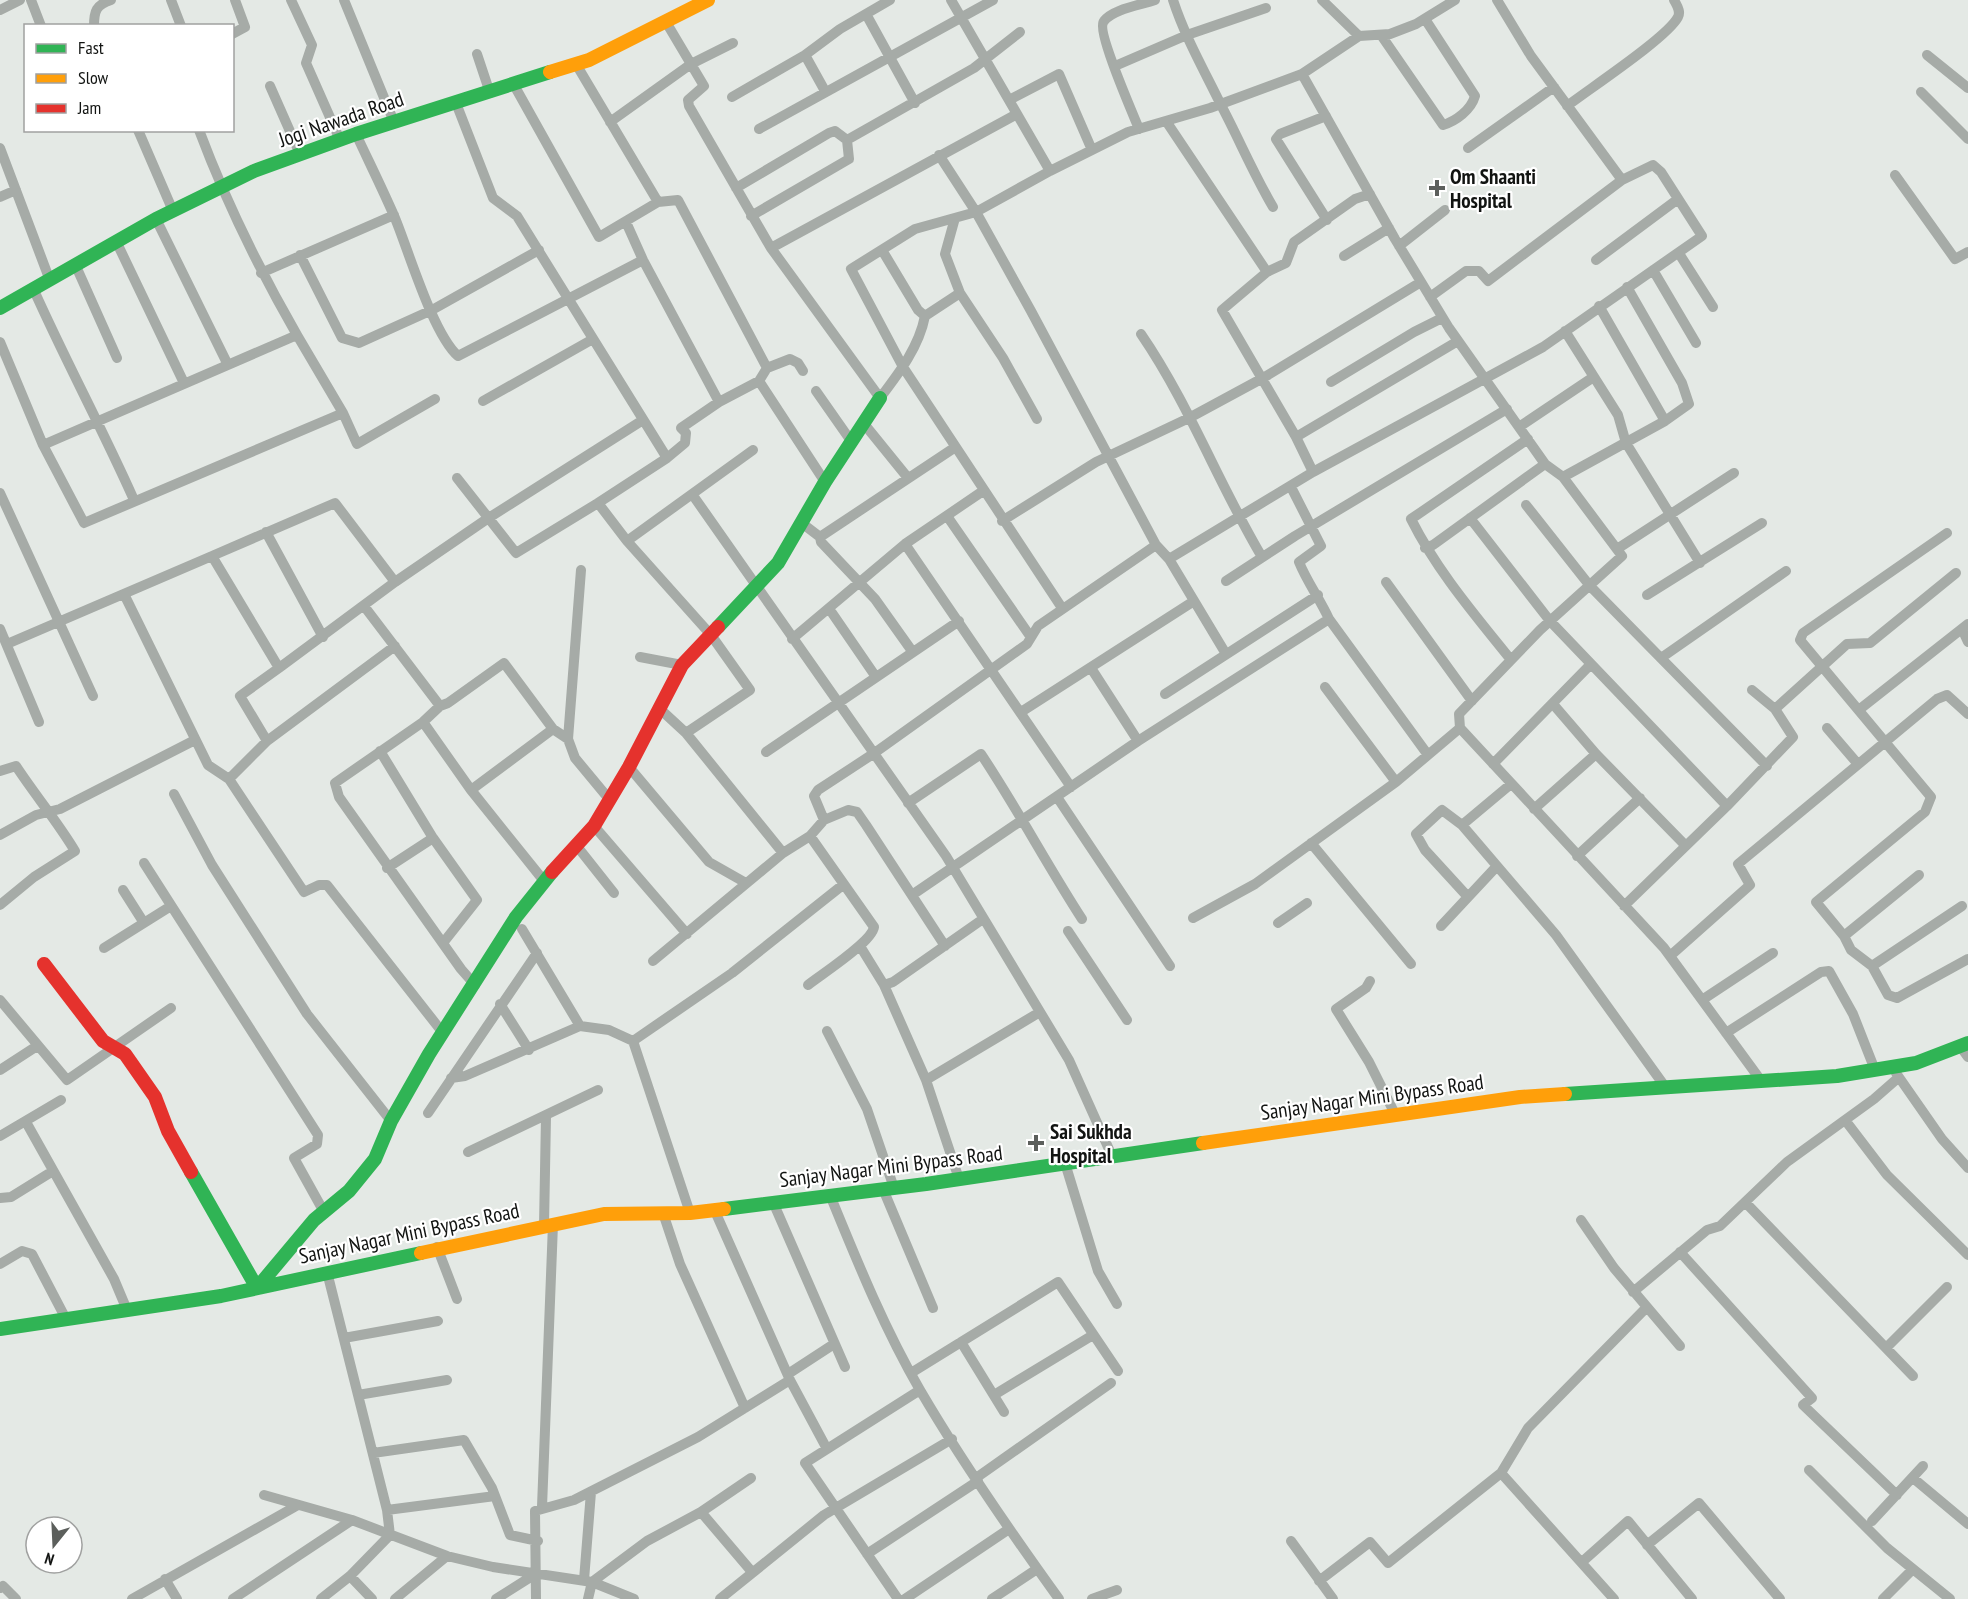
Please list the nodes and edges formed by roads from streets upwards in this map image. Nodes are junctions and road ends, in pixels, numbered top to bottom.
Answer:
1 (20, 0) edge
2 (31, 0) edge
3 (111, 0) edge
4 (171, 0) edge
5 (235, 0) edge
6 (291, 0) edge
7 (344, 0) edge
8 (708, 0) edge
9 (890, 0) edge
10 (951, 0) edge
11 (993, 0) edge
12 (1155, 0) edge
13 (1173, 0) edge
14 (1322, 0) edge
15 (1455, 0) edge
16 (1497, 0) edge
17 (1674, 0) edge
18 (1266, 9) dead end
19 (0, 10) edge
20 (866, 14) junction
21 (961, 17) junction
22 (1425, 18) junction
23 (666, 22) junction
24 (40, 24) edge
25 (94, 24) edge
26 (180, 24) edge
27 (1020, 32) dead end
28 (234, 33) edge
29 (1187, 35) junction
30 (1381, 35) junction
31 (1359, 36) junction
32 (733, 43) dead end
33 (477, 54) dead end
34 (805, 55) junction
35 (1927, 55) dead end
36 (890, 57) junction
37 (985, 59) junction
38 (576, 64) junction
39 (691, 64) junction
40 (1115, 66) junction
41 (1302, 74) junction
42 (514, 85) junction
43 (270, 86) dead end
44 (1554, 87) junction
45 (1968, 88) edge
46 (825, 91) junction
47 (1921, 92) dead end
48 (490, 93) junction
49 (732, 97) dead end
50 (1009, 100) junction
51 (456, 103) junction
52 (915, 103) junction
53 (1221, 104) junction
54 (1567, 106) junction
55 (1017, 114) junction
56 (1326, 116) junction
57 (1166, 121) junction
58 (394, 122) junction
59 (610, 122) junction
60 (759, 129) dead end
61 (1139, 129) junction
62 (139, 132) edge
63 (200, 132) edge
64 (356, 134) junction
65 (340, 140) junction
66 (847, 140) junction
67 (1968, 140) edge
68 (0, 148) edge
69 (1468, 148) dead end
70 (1092, 150) junction
71 (300, 154) junction
72 (939, 155) junction
73 (1050, 171) junction
74 (1895, 175) dead end
75 (1622, 180) junction
76 (220, 188) junction
77 (736, 188) junction
78 (16, 190) junction
79 (1370, 194) junction
80 (0, 197) edge
81 (1678, 199) junction
82 (658, 202) junction
83 (1273, 207) dead end
84 (1444, 210) dead end
85 (173, 211) junction
86 (976, 212) junction
87 (394, 215) junction
88 (751, 216) junction
89 (955, 218) junction
90 (156, 219) junction
91 (1327, 220) junction
92 (626, 222) junction
93 (1389, 228) junction
94 (116, 241) junction
95 (1399, 246) junction
96 (771, 248) junction
97 (539, 250) junction
98 (882, 250) junction
99 (1967, 253) edge
100 (300, 255) junction
101 (1680, 255) junction
102 (1344, 256) dead end
103 (643, 260) junction
104 (1596, 260) dead end
105 (75, 264) junction
106 (1653, 270) junction
107 (1267, 272) junction
108 (261, 273) junction
109 (49, 278) junction
110 (1421, 282) junction
111 (1627, 287) junction
112 (33, 288) junction
113 (960, 292) junction
114 (1430, 297) junction
115 (568, 298) junction
116 (1599, 306) junction
117 (1713, 307) dead end
118 (0, 308) edge
119 (432, 310) junction
120 (925, 316) junction
121 (1442, 318) junction
122 (1565, 331) junction
123 (1141, 334) dead end
124 (297, 335) junction
125 (593, 339) junction
126 (1458, 341) junction
127 (0, 342) edge
128 (1696, 343) dead end
129 (117, 358) dead end
130 (227, 363) junction
131 (767, 368) junction
132 (903, 368) junction
133 (803, 371) dead end
134 (1263, 378) junction
135 (1592, 378) junction
136 (1485, 379) junction
137 (759, 381) junction
138 (1331, 382) dead end
139 (183, 383) junction
140 (816, 391) dead end
141 (880, 398) junction
142 (435, 399) dead end
143 (483, 400) dead end
144 (719, 402) junction
145 (1507, 409) junction
146 (343, 413) junction
147 (1037, 418) dead end
148 (1190, 418) junction
149 (99, 420) junction
150 (643, 420) junction
151 (1665, 421) junction
152 (865, 425) junction
153 (1519, 427) junction
154 (1296, 437) junction
155 (1528, 439) junction
156 (851, 441) junction
157 (1626, 444) junction
158 (43, 445) junction
159 (954, 447) junction
160 (753, 450) dead end
161 (667, 458) junction
162 (1108, 458) junction
163 (1545, 464) junction
164 (1313, 472) junction
165 (1734, 473) dead end
166 (1563, 477) junction
167 (457, 478) dead end
168 (908, 478) junction
169 (825, 482) junction
170 (1290, 487) junction
171 (983, 491) junction
172 (0, 493) edge
173 (692, 494) junction
174 (134, 500) junction
175 (598, 503) junction
176 (1526, 505) dead end
177 (947, 516) junction
178 (1238, 516) junction
179 (1669, 516) junction
180 (487, 519) junction
181 (1470, 519) junction
182 (1002, 521) junction
183 (1762, 523) dead end
184 (803, 524) junction
185 (1312, 528) junction
186 (266, 532) junction
187 (1947, 533) dead end
188 (820, 537) junction
189 (627, 542) junction
190 (906, 544) junction
191 (1156, 544) junction
192 (1425, 548) junction
193 (1617, 549) junction
194 (212, 556) junction
195 (1262, 557) junction
196 (1170, 559) junction
197 (1700, 563) junction
198 (581, 570) dead end
199 (1786, 571) dead end
200 (1956, 573) dead end
201 (1226, 581) dead end
202 (395, 582) junction
203 (859, 582) junction
204 (1386, 582) dead end
205 (1590, 586) junction
206 (757, 588) junction
207 (124, 594) junction
208 (1318, 595) junction
209 (1647, 595) dead end
210 (1194, 602) junction
211 (364, 606) junction
212 (1062, 608) junction
213 (830, 610) junction
214 (1329, 619) junction
215 (60, 621) junction
216 (959, 621) junction
217 (1550, 621) junction
218 (1965, 627) edge
219 (0, 629) edge
220 (711, 635) junction
221 (1030, 636) junction
222 (323, 637) junction
223 (792, 639) junction
224 (1968, 642) edge
225 (7, 644) junction
226 (395, 646) junction
227 (912, 651) junction
228 (1226, 654) junction
229 (640, 657) dead end
230 (1662, 658) junction
231 (1511, 660) junction
232 (1591, 664) junction
233 (682, 665) junction
234 (1823, 666) junction
235 (279, 668) junction
236 (991, 668) junction
237 (1091, 668) junction
238 (876, 677) junction
239 (1324, 687) dead end
240 (1752, 690) dead end
241 (1165, 693) dead end
242 (93, 696) dead end
243 (1472, 702) junction
244 (837, 704) junction
245 (1553, 704) junction
246 (440, 706) junction
247 (660, 709) junction
248 (1860, 709) junction
249 (1775, 710) junction
250 (1021, 712) junction
251 (1968, 714) edge
252 (39, 722) dead end
253 (423, 722) junction
254 (1460, 728) junction
255 (1827, 728) dead end
256 (553, 729) junction
257 (686, 733) junction
258 (568, 738) junction
259 (195, 740) junction
260 (267, 741) junction
261 (1138, 741) junction
262 (1884, 741) junction
263 (380, 751) junction
264 (766, 752) dead end
265 (873, 754) junction
266 (1596, 754) junction
267 (1428, 755) junction
268 (1857, 763) junction
269 (1493, 764) junction
270 (1767, 766) junction
271 (629, 767) junction
272 (0, 771) edge
273 (229, 779) junction
274 (1396, 782) junction
275 (1511, 784) junction
276 (1071, 787) junction
277 (471, 790) junction
278 (174, 794) dead end
279 (1057, 797) junction
280 (1640, 798) junction
281 (609, 799) junction
282 (908, 803) junction
283 (1727, 806) junction
284 (1534, 809) junction
285 (48, 813) junction
286 (1023, 818) junction
287 (824, 820) junction
288 (1462, 825) junction
289 (594, 826) junction
290 (0, 835) edge
291 (810, 836) junction
292 (433, 838) junction
293 (1311, 843) junction
294 (576, 845) junction
295 (1685, 845) junction
296 (783, 853) junction
297 (1577, 856) junction
298 (144, 863) dead end
299 (1497, 866) junction
300 (387, 867) junction
301 (953, 868) junction
302 (1919, 875) dead end
303 (544, 881) junction
304 (746, 883) junction
305 (844, 884) junction
306 (123, 890) dead end
307 (614, 893) dead end
308 (912, 895) junction
309 (1468, 897) junction
310 (1307, 903) dead end
311 (0, 905) edge
312 (171, 906) junction
313 (1624, 906) junction
314 (1962, 906) dead end
315 (1193, 918) dead end
316 (983, 919) junction
317 (1082, 919) dead end
318 (144, 923) junction
319 (1278, 923) dead end
320 (1441, 926) dead end
321 (522, 929) dead end
322 (1068, 931) dead end
323 (687, 934) junction
324 (1844, 936) junction
325 (443, 943) junction
326 (860, 946) junction
327 (945, 946) junction
328 (104, 948) dead end
329 (537, 953) junction
330 (1773, 953) dead end
331 (1670, 956) junction
332 (1968, 959) edge
333 (653, 961) dead end
334 (44, 964) dead end
335 (1411, 964) dead end
336 (1170, 966) dead end
337 (1872, 966) junction
338 (1370, 981) dead end
339 (475, 985) junction
340 (808, 985) dead end
341 (884, 985) junction
342 (1702, 1000) junction
343 (1, 1002) edge
344 (500, 1004) junction
345 (171, 1008) dead end
346 (1040, 1012) junction
347 (1127, 1020) dead end
348 (580, 1026) junction
349 (827, 1031) dead end
350 (443, 1033) junction
351 (1726, 1033) junction
352 (633, 1041) junction
353 (37, 1046) junction
354 (114, 1047) junction
355 (1965, 1049) edge
356 (529, 1050) junction
357 (0, 1070) edge
358 (1875, 1070) junction
359 (1896, 1072) junction
360 (451, 1078) junction
361 (926, 1080) junction
362 (1762, 1082) junction
363 (1666, 1088) junction
364 (598, 1089) dead end
365 (61, 1100) dead end
366 (428, 1113) dead end
367 (1395, 1114) junction
368 (546, 1116) junction
369 (1845, 1120) junction
370 (392, 1121) junction
371 (26, 1122) junction
372 (0, 1136) edge
373 (468, 1152) dead end
374 (1112, 1156) junction
375 (1065, 1163) junction
376 (1968, 1168) edge
377 (53, 1172) junction
378 (959, 1179) junction
379 (888, 1188) junction
380 (830, 1195) junction
381 (0, 1198) edge
382 (773, 1202) junction
383 (1744, 1202) junction
384 (714, 1209) junction
385 (324, 1212) junction
386 (663, 1213) junction
387 (690, 1213) junction
388 (1581, 1220) dead end
389 (548, 1225) junction
390 (437, 1248) junction
391 (1680, 1252) junction
392 (1968, 1255) edge
393 (0, 1264) edge
394 (327, 1272) junction
395 (1947, 1287) dead end
396 (257, 1288) junction
397 (1633, 1292) junction
398 (458, 1299) dead end
399 (1117, 1304) dead end
400 (933, 1308) dead end
401 (1646, 1308) junction
402 (127, 1310) junction
403 (66, 1319) junction
404 (438, 1321) dead end
405 (0, 1329) edge
406 (1093, 1335) junction
407 (344, 1338) junction
408 (961, 1342) junction
409 (834, 1344) junction
410 (1680, 1346) dead end
411 (1886, 1348) junction
412 (845, 1367) dead end
413 (1118, 1371) dead end
414 (911, 1373) junction
415 (1913, 1376) dead end
416 (789, 1377) junction
417 (447, 1380) dead end
418 (1111, 1383) dead end
419 (920, 1390) junction
420 (358, 1395) junction
421 (994, 1395) junction
422 (745, 1408) junction
423 (1004, 1412) dead end
424 (952, 1439) junction
425 (826, 1449) junction
426 (373, 1453) junction
427 (1923, 1466) dead end
428 (1809, 1470) dead end
429 (1501, 1473) junction
430 (751, 1478) dead end
431 (1913, 1478) junction
432 (977, 1479) junction
433 (591, 1492) junction
434 (264, 1495) dead end
435 (1897, 1495) junction
436 (495, 1496) junction
437 (298, 1505) junction
438 (542, 1507) junction
439 (835, 1508) junction
440 (387, 1510) junction
441 (701, 1512) junction
442 (352, 1520) junction
443 (1872, 1521) dead end
444 (1968, 1524) edge
445 (1009, 1529) junction
446 (390, 1535) junction
447 (537, 1541) junction
448 (1291, 1541) dead end
449 (1647, 1545) junction
450 (867, 1554) junction
451 (447, 1556) junction
452 (1582, 1562) junction
453 (1037, 1569) junction
454 (1913, 1569) junction
455 (537, 1572) junction
456 (752, 1572) junction
457 (350, 1576) junction
458 (165, 1579) junction
459 (588, 1581) junction
460 (1319, 1581) junction
461 (0, 1588) edge
462 (1117, 1590) dead end
463 (16, 1599) edge
464 (132, 1599) edge
465 (177, 1599) edge
466 (233, 1599) edge
467 (321, 1599) edge
468 (372, 1599) edge
469 (395, 1599) edge
470 (496, 1599) edge
471 (536, 1599) edge
472 (588, 1599) edge
473 (634, 1599) edge
474 (720, 1599) edge
475 (898, 1599) edge
476 (905, 1599) edge
477 (992, 1599) edge
478 (1059, 1599) edge
479 (1092, 1599) edge
480 (1333, 1599) edge
481 (1614, 1599) edge
482 (1692, 1599) edge
483 (1780, 1599) edge
484 (1883, 1599) edge
485 (1950, 1599) edge

1 - 19 street
2 - 24 street
3 - 25 street
4 - 26 street
5 - 28 street
6 - 65 street
7 - 58 street
8 - 23 street, Jogi Nawada Road
9 - 20 street
10 - 21 street
11 - 21 street
12 - 40 street
13 - 29 street
14 - 31 street
15 - 22 street
16 - 44 street
17 - 54 street
18 - 29 street
20 - 34 street
20 - 36 street
21 - 36 street
21 - 37 street
22 - 30 street
22 - 30 street
23 - 38 street, Jogi Nawada Road
23 - 39 street
27 - 37 street
29 - 40 street
29 - 53 street
30 - 31 street
31 - 41 street
32 - 39 street
33 - 48 street
34 - 46 street
34 - 49 street
35 - 45 street
36 - 46 street
36 - 52 street
37 - 50 street
37 - 52 street
38 - 42 street, Jogi Nawada Road
38 - 59 street
39 - 59 street
39 - 77 street
40 - 61 street
41 - 53 street
41 - 56 street
42 - 48 street, Jogi Nawada Road
42 - 92 street
43 - 71 street
44 - 54 street
44 - 69 street
46 - 60 street
47 - 67 street
48 - 51 street, Jogi Nawada Road
50 - 55 street
50 - 70 street
51 - 58 street, Jogi Nawada Road
51 - 97 street
52 - 66 street
53 - 57 street
53 - 83 street
54 - 75 street
55 - 72 street
55 - 73 street
56 - 79 street
56 - 91 street
57 - 61 street
57 - 107 street
58 - 64 street, Jogi Nawada Road
59 - 82 street
61 - 70 street
62 - 85 street
63 - 76 street
64 - 65 street, Jogi Nawada Road
64 - 87 street
65 - 71 street, Jogi Nawada Road
66 - 77 street
66 - 88 street
68 - 78 street
70 - 73 street
71 - 76 street, Jogi Nawada Road
72 - 86 street
72 - 96 street
73 - 86 street
74 - 99 street
75 - 81 street
75 - 114 street
76 - 85 street, Jogi Nawada Road
76 - 108 street
77 - 88 street
78 - 80 street
78 - 109 street
79 - 91 street
79 - 93 street
81 - 101 street
81 - 104 street
82 - 92 street
82 - 131 street
84 - 95 street
85 - 90 street, Jogi Nawada Road
86 - 89 street
86 - 162 street
87 - 100 street
87 - 119 street
88 - 96 street
89 - 98 street
89 - 113 street
90 - 94 street, Jogi Nawada Road
90 - 130 street
91 - 107 street
92 - 103 street
93 - 95 street
93 - 102 street
94 - 105 street, Jogi Nawada Road
94 - 139 street
95 - 110 street
96 - 141 street
97 - 115 street
97 - 119 street
98 - 120 street
98 - 132 street
100 - 108 street
100 - 119 street
101 - 106 street
101 - 117 street
103 - 115 street
103 - 144 street
105 - 109 street, Jogi Nawada Road
105 - 129 street
106 - 111 street
106 - 128 street
107 - 134 street
108 - 124 street
109 - 112 street, Jogi Nawada Road
110 - 114 street
110 - 134 street
111 - 116 street
111 - 151 street
112 - 118 street, Jogi Nawada Road
112 - 149 street
113 - 120 street
113 - 147 street
114 - 121 street
115 - 119 street
115 - 125 street
116 - 122 street
116 - 151 street
120 - 132 street
121 - 126 street
121 - 138 street
122 - 135 street
122 - 136 street
123 - 148 street
124 - 130 street
124 - 146 street
125 - 143 street
125 - 150 street
126 - 136 street
126 - 154 street
127 - 158 street
130 - 139 street
131 - 133 street
131 - 137 street
132 - 141 street
132 - 159 street
134 - 148 street
134 - 154 street
135 - 153 street
135 - 157 street
136 - 145 street
136 - 164 street
137 - 144 street
137 - 169 street
139 - 149 street
140 - 156 street
141 - 152 street
142 - 146 street
144 - 161 street
145 - 153 street
145 - 185 street
146 - 174 street
148 - 162 street
148 - 178 street
149 - 158 street
149 - 174 street
150 - 161 street
150 - 180 street
151 - 157 street
152 - 156 street
152 - 168 street
153 - 155 street
154 - 164 street
155 - 163 street
155 - 192 street
156 - 169 street
157 - 166 street
157 - 179 street
158 - 174 street
159 - 168 street
159 - 171 street
160 - 173 street
161 - 175 street
162 - 182 street
162 - 191 street
163 - 166 street
163 - 181 street
164 - 170 street
165 - 179 street
166 - 193 street
167 - 180 street
168 - 188 street
169 - 184 street
170 - 178 street
170 - 185 street
171 - 177 street
171 - 182 street
172 - 215 street
173 - 189 street
173 - 206 street
175 - 180 street
175 - 189 street
176 - 205 street
177 - 190 street
177 - 221 street
178 - 195 street
178 - 196 street
179 - 193 street
179 - 197 street
180 - 202 street
181 - 192 street
181 - 217 street
182 - 212 street
183 - 197 street
184 - 188 street
184 - 206 street
185 - 195 street
185 - 208 street
186 - 194 street
186 - 202 street
186 - 222 street
187 - 234 street
188 - 203 street
189 - 220 street
190 - 203 street
190 - 216 street
191 - 196 street
191 - 212 street
192 - 231 street
193 - 205 street
194 - 207 street
194 - 235 street
195 - 201 street
196 - 210 street
197 - 209 street
198 - 258 street
199 - 230 street
200 - 234 street
202 - 211 street
203 - 213 street
203 - 227 street
204 - 243 street
205 - 217 street
205 - 230 street
206 - 220 street
206 - 223 street
207 - 215 street
207 - 259 street
208 - 214 street
208 - 228 street
210 - 228 street
210 - 237 street
211 - 222 street
211 - 226 street
212 - 221 street
213 - 223 street
213 - 238 street
214 - 261 street
214 - 267 street
215 - 225 street
215 - 242 street
216 - 227 street
216 - 236 street
217 - 231 street
217 - 232 street
218 - 224 street
218 - 248 street
219 - 225 street
220 - 233 street
220 - 257 street
221 - 236 street
222 - 235 street
223 - 244 street
225 - 252 street
226 - 246 street
226 - 260 street
227 - 238 street
228 - 241 street
229 - 233 street
230 - 270 street
231 - 243 street
232 - 245 street
232 - 283 street
233 - 247 street
234 - 248 street
234 - 249 street
235 - 260 street
236 - 250 street
236 - 265 street
237 - 250 street
237 - 261 street
238 - 244 street
239 - 274 street
240 - 249 street
243 - 254 street
244 - 264 street
244 - 265 street
245 - 266 street
245 - 269 street
246 - 253 street
246 - 256 street
247 - 257 street
247 - 271 street
248 - 262 street
249 - 270 street
250 - 276 street
251 - 262 street
253 - 263 street
253 - 277 street
254 - 267 street
254 - 269 street
255 - 268 street
256 - 258 street
256 - 277 street
257 - 296 street
258 - 281 street
259 - 273 street
259 - 285 street
260 - 273 street
261 - 276 street
262 - 268 street
262 - 324 street
263 - 292 street
263 - 300 street
265 - 282 street
265 - 287 street
266 - 280 street
266 - 284 street
267 - 274 street
268 - 331 street
269 - 275 street
270 - 283 street
271 - 281 street
271 - 304 street
272 - 285 street
273 - 350 street
274 - 293 street
275 - 284 street
275 - 288 street
276 - 279 street
277 - 303 street
278 - 370 street
279 - 286 street
279 - 336 street
280 - 295 street
280 - 297 street
281 - 289 street
282 - 286 street
282 - 301 street
283 - 295 street
284 - 297 street
285 - 290 street
285 - 311 street
286 - 301 street
286 - 317 street
287 - 291 street
287 - 308 street
288 - 299 street
288 - 309 street
289 - 294 street
289 - 323 street
291 - 296 street
291 - 305 street
292 - 300 street
292 - 325 street
293 - 315 street
293 - 335 street
294 - 303 street
294 - 307 street
295 - 313 street
296 - 304 street
297 - 313 street
298 - 312 street
299 - 309 street
299 - 363 street
300 - 325 street
301 - 308 street
301 - 316 street
302 - 324 street
303 - 339 street
304 - 323 street
305 - 326 street
305 - 352 street
306 - 318 street
308 - 327 street
309 - 320 street
310 - 319 street
312 - 318 street
312 - 385 street
313 - 331 street
314 - 337 street
316 - 327 street
316 - 346 street
318 - 328 street
321 - 329 street
322 - 347 street
323 - 333 street
324 - 337 street
325 - 339 street
326 - 340 street
326 - 341 street
327 - 341 street
329 - 344 street
329 - 348 street
330 - 342 street
331 - 342 street
332 - 337 street
334 - 354 street
338 - 367 street
339 - 350 street
341 - 361 street
342 - 351 street
343 - 353 street
344 - 356 street
344 - 360 street
345 - 354 street
346 - 361 street
346 - 374 street
348 - 352 street
348 - 356 street
349 - 379 street
350 - 370 street
351 - 358 street
351 - 362 street
352 - 387 street
353 - 354 street
353 - 357 street
354 - 396 street
355 - 359 street, Sanjay Nagar Mini Bypass Road
356 - 360 street
358 - 359 street, Sanjay Nagar Mini Bypass Road
358 - 362 street, Sanjay Nagar Mini Bypass Road
359 - 369 street
359 - 376 street
360 - 366 street
361 - 378 street
362 - 363 street, Sanjay Nagar Mini Bypass Road
363 - 367 street, Sanjay Nagar Mini Bypass Road
364 - 368 street
365 - 371 street
367 - 374 street, Sanjay Nagar Mini Bypass Road
368 - 373 street
368 - 389 street
369 - 383 street
369 - 392 street
370 - 385 street
371 - 372 street
371 - 377 street
374 - 375 street, Sanjay Nagar Mini Bypass Road
375 - 378 street, Sanjay Nagar Mini Bypass Road
375 - 399 street
377 - 381 street
377 - 402 street
378 - 379 street, Sanjay Nagar Mini Bypass Road
379 - 380 street, Sanjay Nagar Mini Bypass Road
379 - 400 street
380 - 382 street, Sanjay Nagar Mini Bypass Road
380 - 414 street
382 - 384 street, Sanjay Nagar Mini Bypass Road
382 - 409 street
383 - 391 street
383 - 411 street
384 - 387 street, Sanjay Nagar Mini Bypass Road
384 - 416 street
385 - 396 street
386 - 387 street, Sanjay Nagar Mini Bypass Road
386 - 389 street, Sanjay Nagar Mini Bypass Road
386 - 422 street
388 - 397 street
389 - 390 street, Sanjay Nagar Mini Bypass Road
389 - 438 street
390 - 394 street, Sanjay Nagar Mini Bypass Road
390 - 398 street
391 - 397 street
391 - 435 street
393 - 403 street
394 - 396 street, Sanjay Nagar Mini Bypass Road
394 - 407 street
395 - 411 street
396 - 402 street, Sanjay Nagar Mini Bypass Road
397 - 401 street
401 - 410 street
401 - 429 street
402 - 403 street, Sanjay Nagar Mini Bypass Road
403 - 405 street, Sanjay Nagar Mini Bypass Road
404 - 407 street
406 - 408 street
406 - 413 street
406 - 421 street
407 - 420 street
408 - 414 street
408 - 421 street
409 - 412 street
409 - 416 street
411 - 415 street
414 - 419 street
416 - 422 street
416 - 425 street
417 - 420 street
418 - 432 street
419 - 424 street
419 - 425 street
420 - 426 street
421 - 423 street
422 - 433 street
424 - 432 street
424 - 439 street
425 - 439 street
426 - 436 street
426 - 440 street
427 - 431 street
428 - 454 street
429 - 452 street
429 - 460 street
430 - 441 street
431 - 435 street
431 - 444 street
432 - 445 street
432 - 450 street
433 - 438 street
433 - 459 street
434 - 437 street
435 - 443 street
436 - 440 street
436 - 447 street
437 - 442 street
437 - 458 street
438 - 447 street
439 - 450 street
439 - 456 street
440 - 446 street
441 - 456 street
441 - 459 street
442 - 446 street
442 - 466 street
445 - 453 street
445 - 476 street
446 - 451 street
446 - 457 street
447 - 455 street
448 - 460 street
449 - 452 street
449 - 482 street
449 - 483 street
450 - 475 street
451 - 455 street
451 - 469 street
452 - 481 street
453 - 477 street
453 - 478 street
454 - 484 street
454 - 485 street
455 - 459 street
455 - 470 street
455 - 471 street
456 - 474 street
457 - 467 street
457 - 468 street
458 - 464 street
458 - 465 street
459 - 472 street
459 - 473 street
460 - 480 street
461 - 463 street
462 - 479 street

